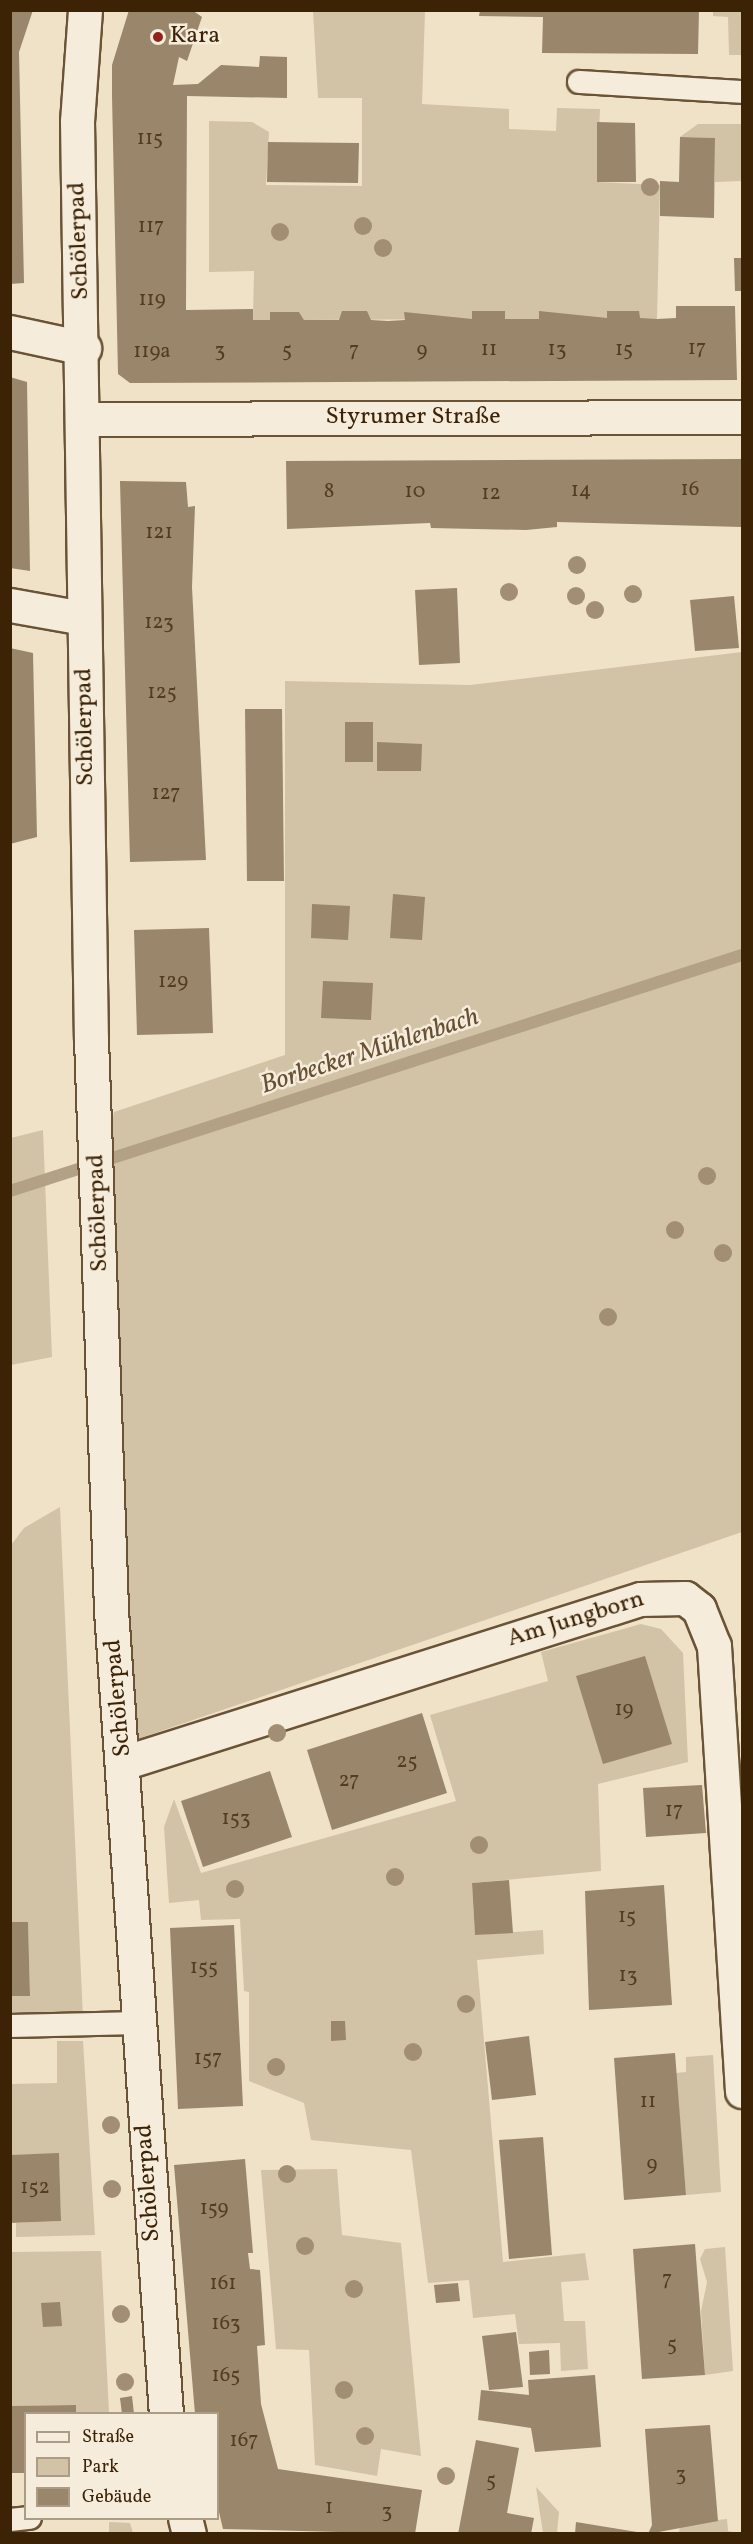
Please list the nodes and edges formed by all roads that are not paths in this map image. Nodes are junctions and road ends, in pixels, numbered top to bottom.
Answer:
1 (85, 10) edge
2 (579, 82) dead end
3 (742, 92) edge
4 (10, 332) edge
5 (84, 348) junction
6 (742, 417) edge
7 (84, 420) junction
8 (10, 605) edge
9 (84, 618) junction
10 (126, 1762) junction
11 (139, 2023) junction
12 (10, 2026) edge
13 (742, 2091) edge
14 (166, 2412) edge

1 - 5 street, Schölerpad
2 - 3 lane
4 - 5 street
5 - 7 street, Schölerpad
6 - 7 street, Styrumer Straße
7 - 9 street, Schölerpad
8 - 9 street
9 - 10 street, Schölerpad
10 - 11 street, Schölerpad
10 - 13 street, Am Jungborn
11 - 12 lane
11 - 14 street, Schölerpad

